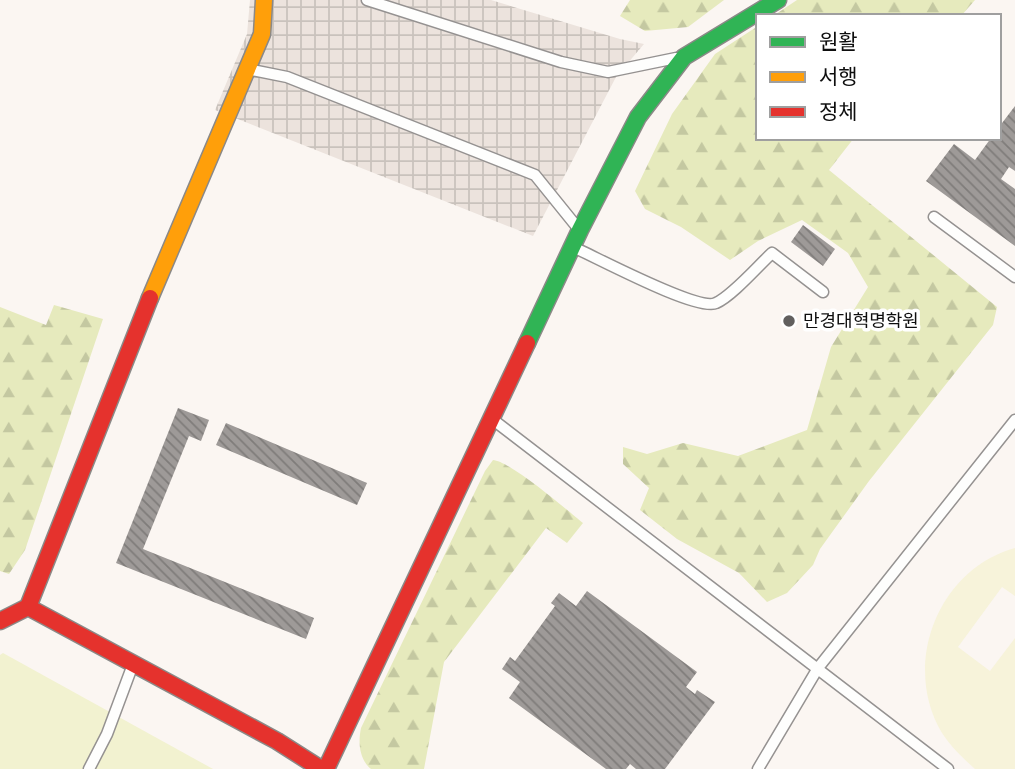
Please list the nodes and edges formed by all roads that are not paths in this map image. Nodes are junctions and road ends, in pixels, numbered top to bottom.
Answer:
1 (264, 0) edge
2 (367, 0) edge
3 (778, 0) edge
4 (684, 57) junction
5 (248, 70) junction
6 (934, 217) dead end
7 (580, 230) junction
8 (573, 246) junction
9 (1015, 276) edge
10 (823, 292) dead end
11 (491, 419) junction
12 (1015, 420) edge
13 (28, 607) junction
14 (0, 621) edge
15 (134, 664) junction
16 (818, 668) junction
17 (89, 769) edge
18 (324, 769) edge
19 (758, 769) edge
20 (948, 769) edge

1 - 5 street
2 - 4 lane
3 - 4 street
4 - 7 street
5 - 7 lane
5 - 13 street
6 - 9 lane
7 - 8 street
8 - 10 lane
8 - 11 street
11 - 16 lane
11 - 18 street
12 - 16 lane
13 - 14 street
13 - 15 street
15 - 17 lane
15 - 18 street
16 - 19 lane
16 - 20 lane

